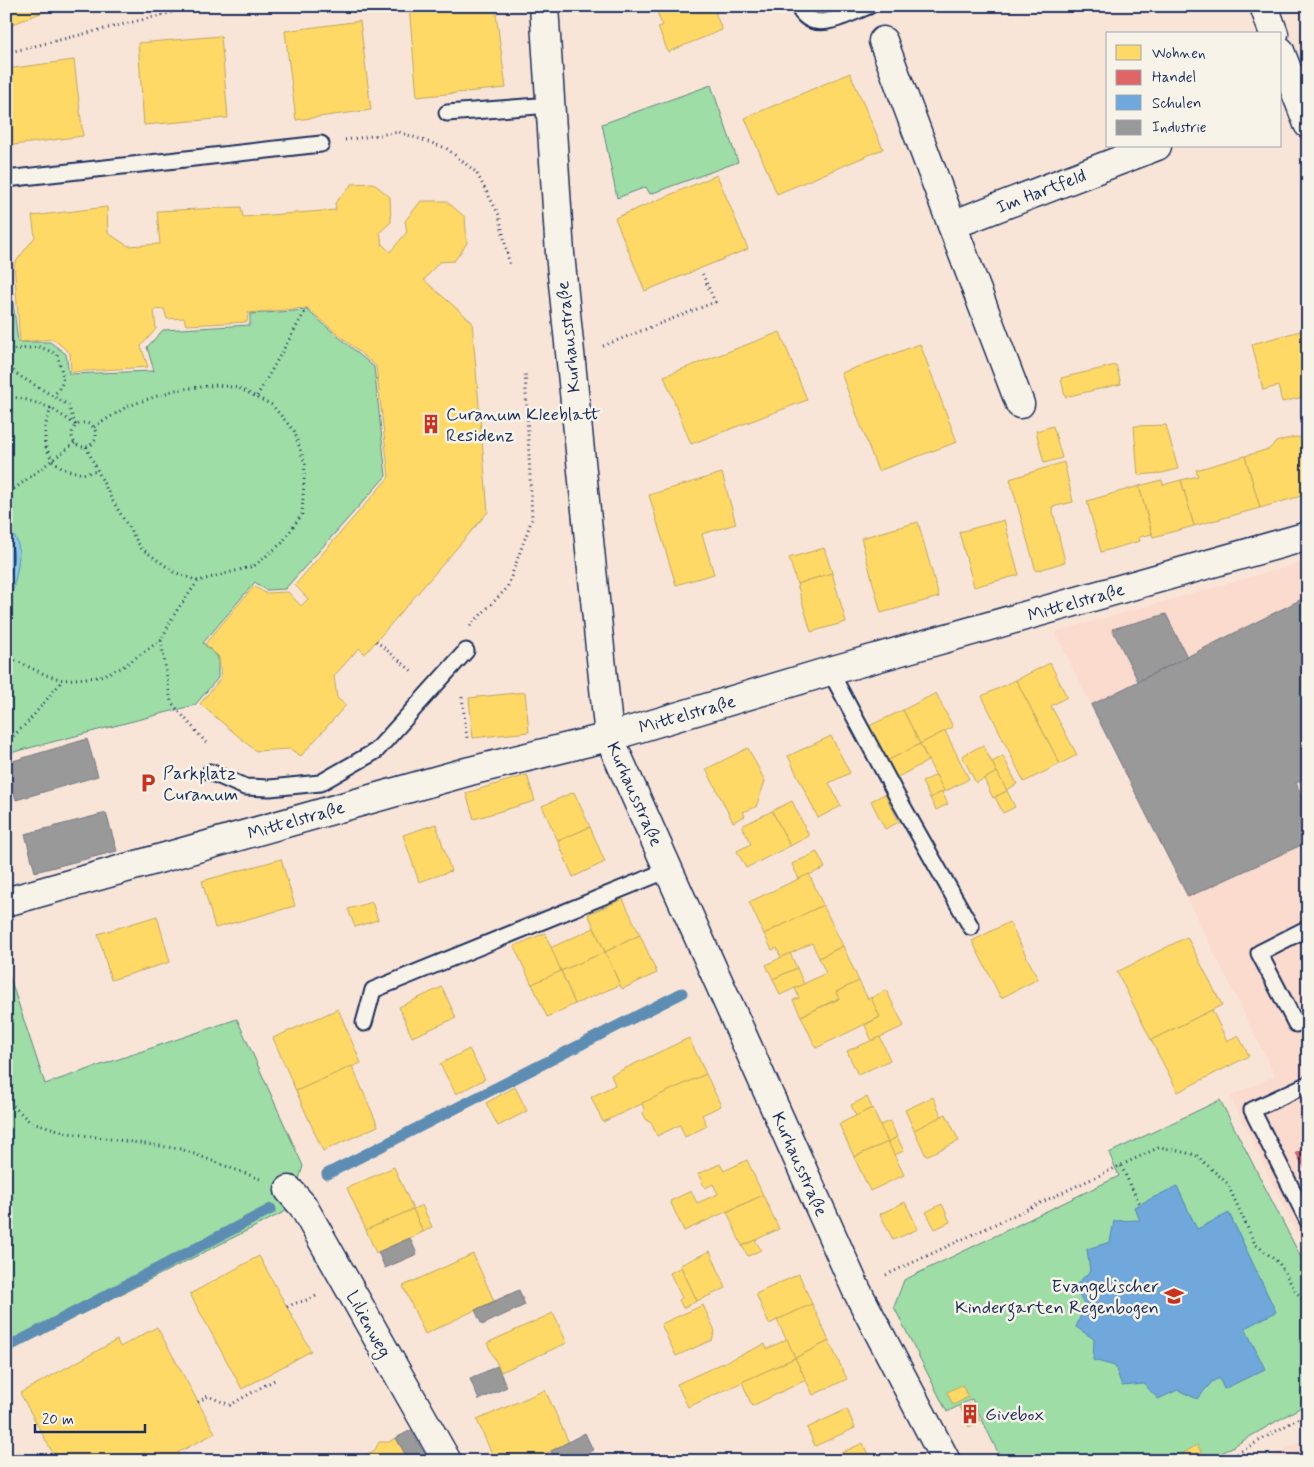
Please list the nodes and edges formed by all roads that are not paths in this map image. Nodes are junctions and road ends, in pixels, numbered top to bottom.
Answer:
1 (544, 6) edge
2 (798, 6) edge
3 (869, 6) edge
4 (1264, 6) edge
5 (1273, 32) edge
6 (883, 41) dead end
7 (1282, 62) edge
8 (1288, 96) edge
9 (551, 105) junction
10 (447, 113) dead end
11 (1308, 124) edge
12 (321, 144) road end
13 (1152, 148) edge
14 (6, 179) edge
15 (952, 225) junction
16 (1020, 404) dead end
17 (1308, 536) edge
18 (466, 650) dead end
19 (830, 672) junction
20 (609, 736) junction
21 (210, 772) dead end
22 (668, 870) junction
23 (6, 902) edge
24 (971, 927) dead end
25 (1308, 928) edge
26 (1308, 1018) edge
27 (364, 1023) dead end
28 (1308, 1084) edge
29 (296, 1198) road end
30 (1308, 1221) edge
31 (447, 1461) edge
32 (946, 1461) edge

1 - 9 street, Kurhausstraße
2 - 3 lane
4 - 5 street
6 - 15 street
7 - 8 street
8 - 11 street
9 - 10 lane
9 - 20 street, Kurhausstraße
12 - 14 lane
13 - 15 street, Im Hartfeld
15 - 16 street
17 - 19 street, Mittelstraße
18 - 21 lane
19 - 20 street, Mittelstraße
19 - 24 lane
20 - 22 street, Kurhausstraße
20 - 23 street, Mittelstraße
22 - 27 lane
22 - 32 street, Kurhausstraße
25 - 26 lane
28 - 30 lane
29 - 31 street, Lilienweg

